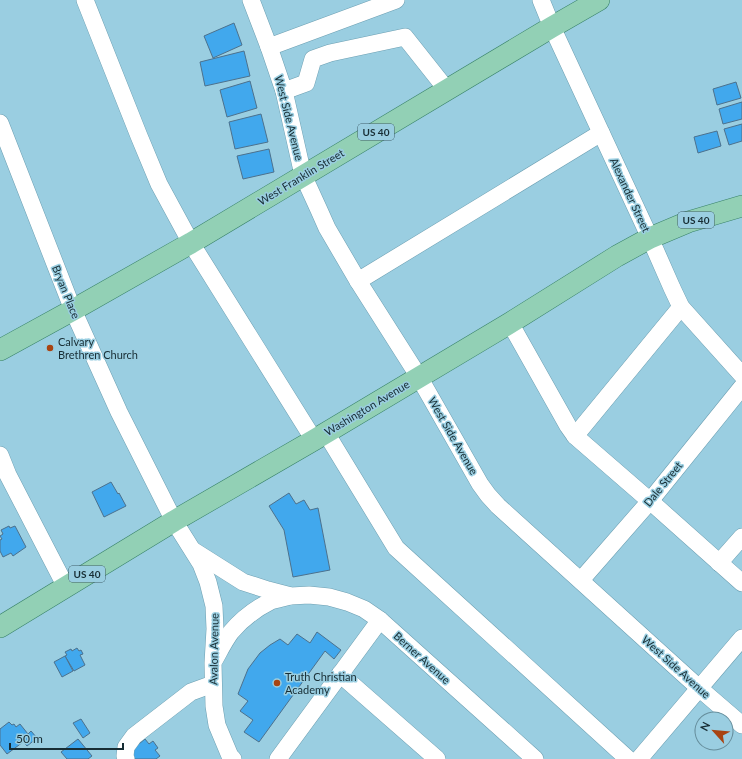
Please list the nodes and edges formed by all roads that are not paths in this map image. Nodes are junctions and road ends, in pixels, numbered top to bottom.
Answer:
1 (85, 0) edge
2 (250, 0) edge
3 (396, 0) edge
4 (541, 0) edge
5 (599, 0) edge
6 (552, 27) junction
7 (269, 47) junction
8 (447, 90) junction
9 (284, 91) junction
10 (0, 123) edge
11 (601, 133) junction
12 (303, 175) junction
13 (742, 206) edge
14 (650, 238) junction
15 (191, 243) junction
16 (358, 281) junction
17 (681, 306) junction
18 (73, 310) junction
19 (510, 323) junction
20 (0, 350) edge
21 (742, 375) edge
22 (419, 377) junction
23 (742, 386) edge
24 (320, 436) junction
25 (575, 436) junction
26 (0, 455) edge
27 (650, 501) junction
28 (174, 522) junction
29 (742, 537) edge
30 (191, 549) junction
31 (719, 563) junction
32 (581, 580) junction
33 (742, 584) edge
34 (255, 585) junction
35 (66, 587) junction
36 (291, 596) junction
37 (244, 619) junction
38 (380, 620) junction
39 (0, 627) edge
40 (742, 638) edge
41 (213, 663) junction
42 (340, 674) junction
43 (214, 684) junction
44 (699, 688) junction
45 (742, 725) edge
46 (126, 759) edge
47 (233, 759) edge
48 (278, 759) edge
49 (437, 759) edge
50 (535, 759) edge
51 (628, 759) edge
52 (639, 759) edge

1 - 15 street
2 - 7 street, West Side Avenue
3 - 7 street
4 - 6 street, Alexander Street
5 - 6 main road, West Franklin Street / US 40
6 - 8 main road, West Franklin Street / US 40
6 - 11 street, Alexander Street
7 - 9 street, West Side Avenue
8 - 9 street
8 - 12 main road, West Franklin Street / US 40
9 - 12 street, West Side Avenue
10 - 18 street, Bryan Place
11 - 14 street, Alexander Street
11 - 16 street
12 - 15 main road, West Franklin Street / US 40
12 - 16 street, West Side Avenue
13 - 14 main road, Washington Avenue / US 40
14 - 17 street, Alexander Street
14 - 19 main road, Washington Avenue / US 40
15 - 18 main road, West Franklin Street / US 40
15 - 24 street
16 - 22 street, West Side Avenue
17 - 21 street, Alexander Street
17 - 25 street
18 - 20 main road, West Franklin Street / US 40
18 - 28 street, Bryan Place
19 - 22 main road, Washington Avenue / US 40
19 - 25 street
22 - 24 main road, Washington Avenue / US 40
22 - 32 street, West Side Avenue
23 - 27 street, Dale Street
24 - 28 main road, Washington Avenue / US 40
24 - 51 street
25 - 27 street
26 - 35 street
27 - 31 street
27 - 32 street, Dale Street
28 - 30 street, Avalon Avenue
28 - 35 main road, Washington Avenue / US 40
29 - 31 street
30 - 34 street, Berner Avenue
30 - 41 street, Avalon Avenue
31 - 33 street
32 - 44 street, West Side Avenue
34 - 36 street, Berner Avenue
34 - 37 street
35 - 39 main road, Washington Avenue / US 40
36 - 37 street, Berner Avenue
36 - 38 street, Berner Avenue
37 - 41 street, Berner Avenue
38 - 42 street
38 - 50 street, Berner Avenue
40 - 44 street
41 - 43 street, Avalon Avenue
42 - 48 street
42 - 49 street
43 - 46 street
43 - 47 street, Avalon Avenue
44 - 45 street, West Side Avenue
44 - 52 street

